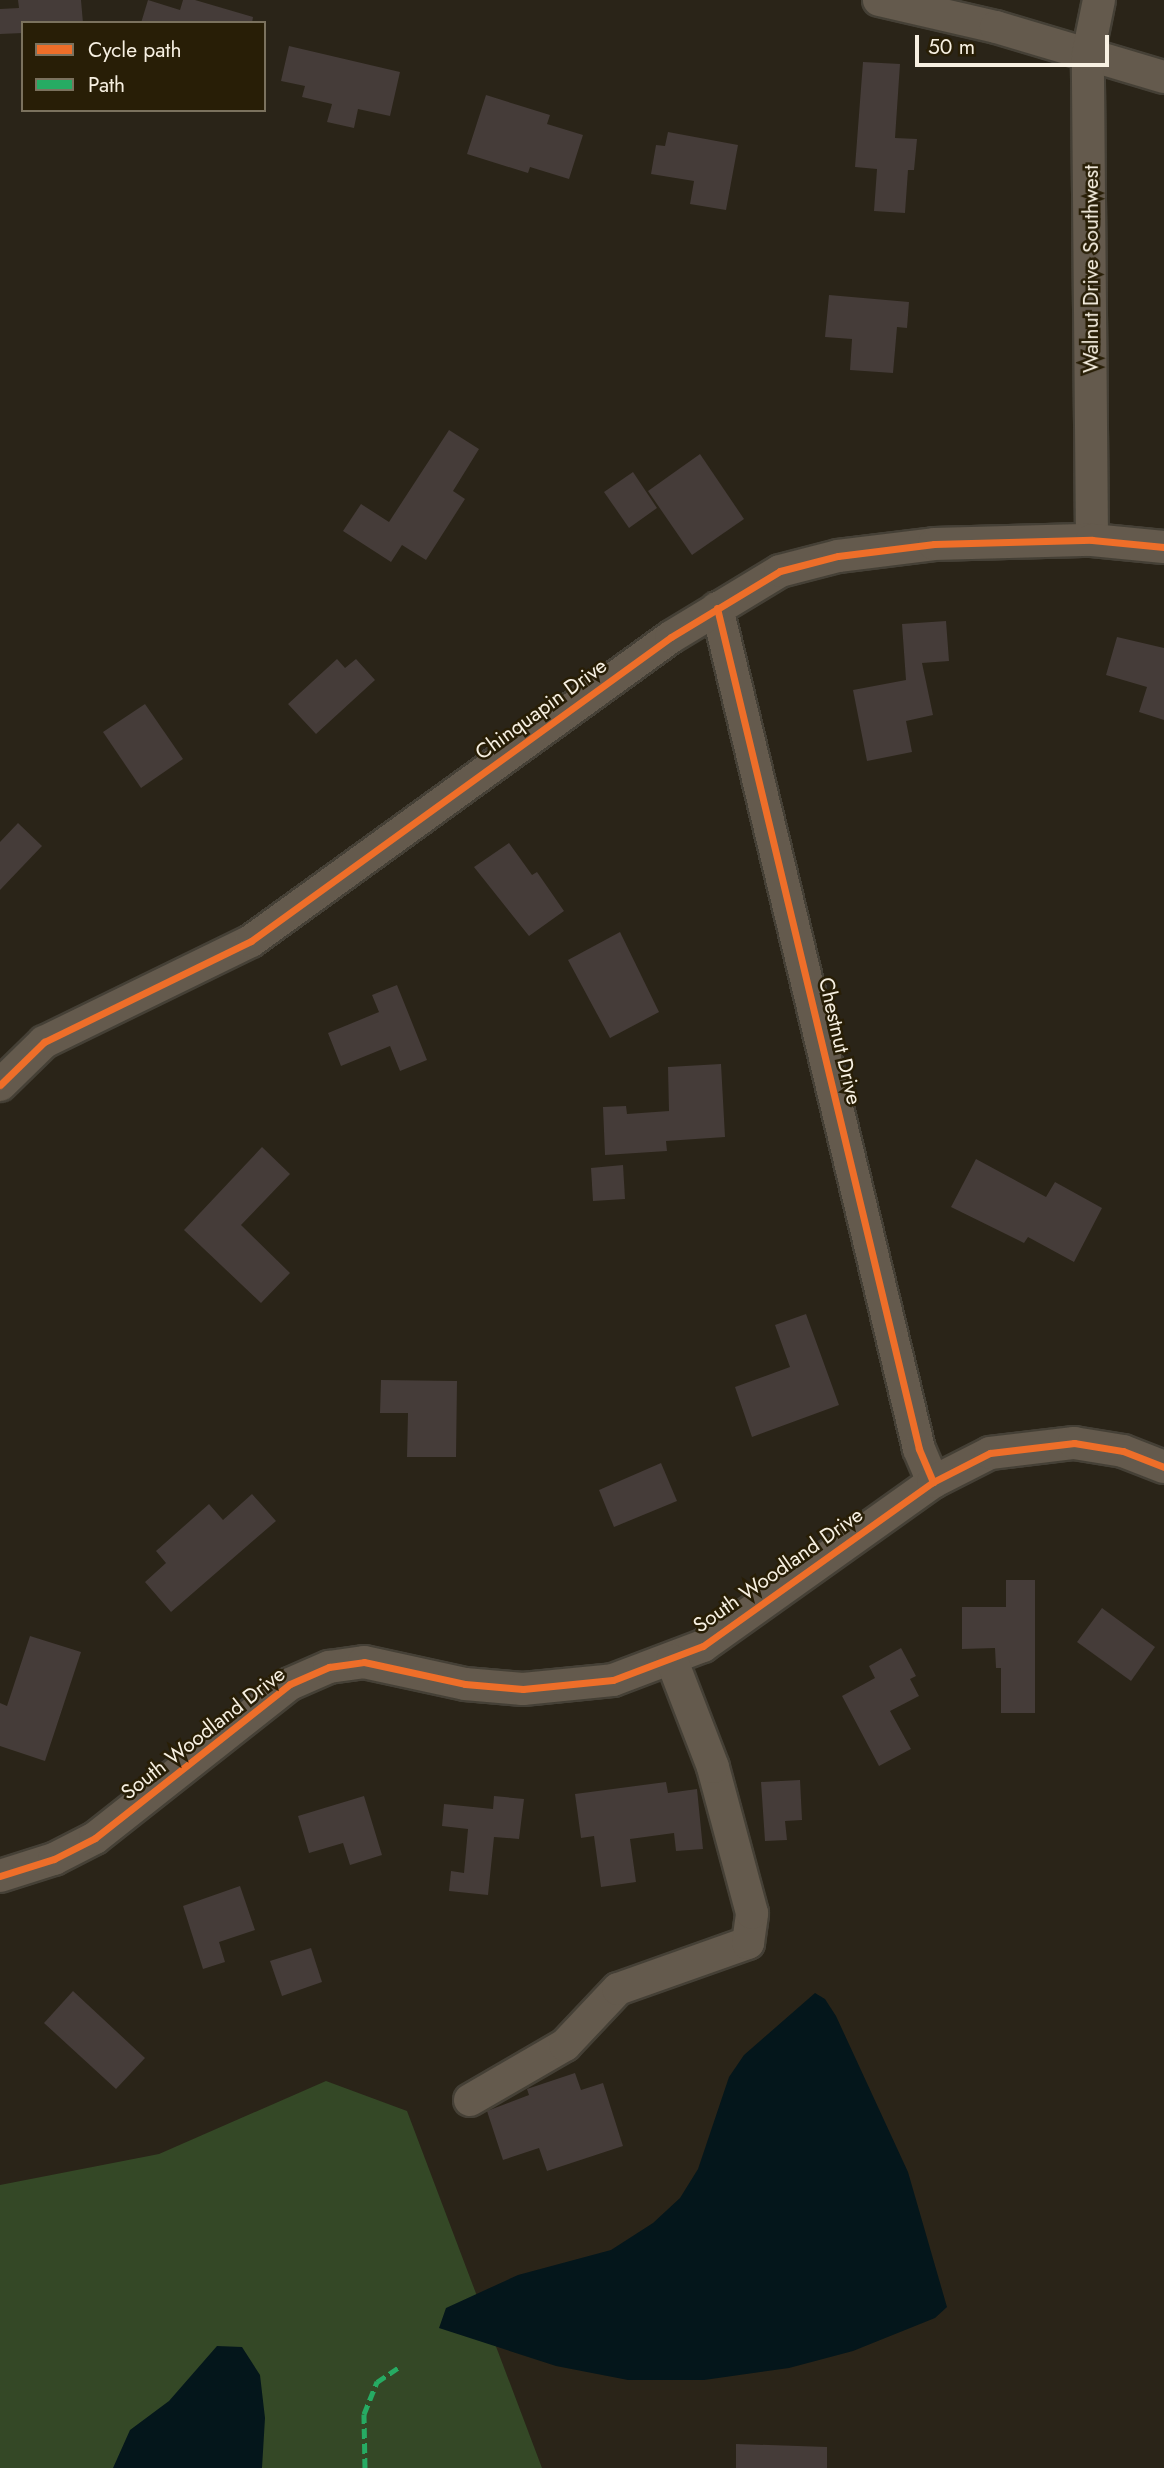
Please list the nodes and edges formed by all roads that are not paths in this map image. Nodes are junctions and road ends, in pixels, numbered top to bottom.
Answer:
1 (879, 0) edge
2 (1099, 0) edge
3 (1088, 54) junction
4 (1164, 77) edge
5 (1092, 540) junction
6 (1164, 547) edge
7 (717, 608) junction
8 (0, 1084) edge
9 (1164, 1467) edge
10 (933, 1482) junction
11 (672, 1661) junction
12 (0, 1876) edge
13 (470, 2100) dead end

1 - 3 street
2 - 3 street, Walnut Drive Southwest
3 - 4 street
3 - 5 street, Walnut Drive Southwest
5 - 6 street, Chinquapin Drive
5 - 7 street, Chinquapin Drive
7 - 8 street, Chinquapin Drive
7 - 10 street, Chestnut Drive
9 - 10 street, South Woodland Drive
10 - 11 street, South Woodland Drive
11 - 12 street, South Woodland Drive
11 - 13 street

